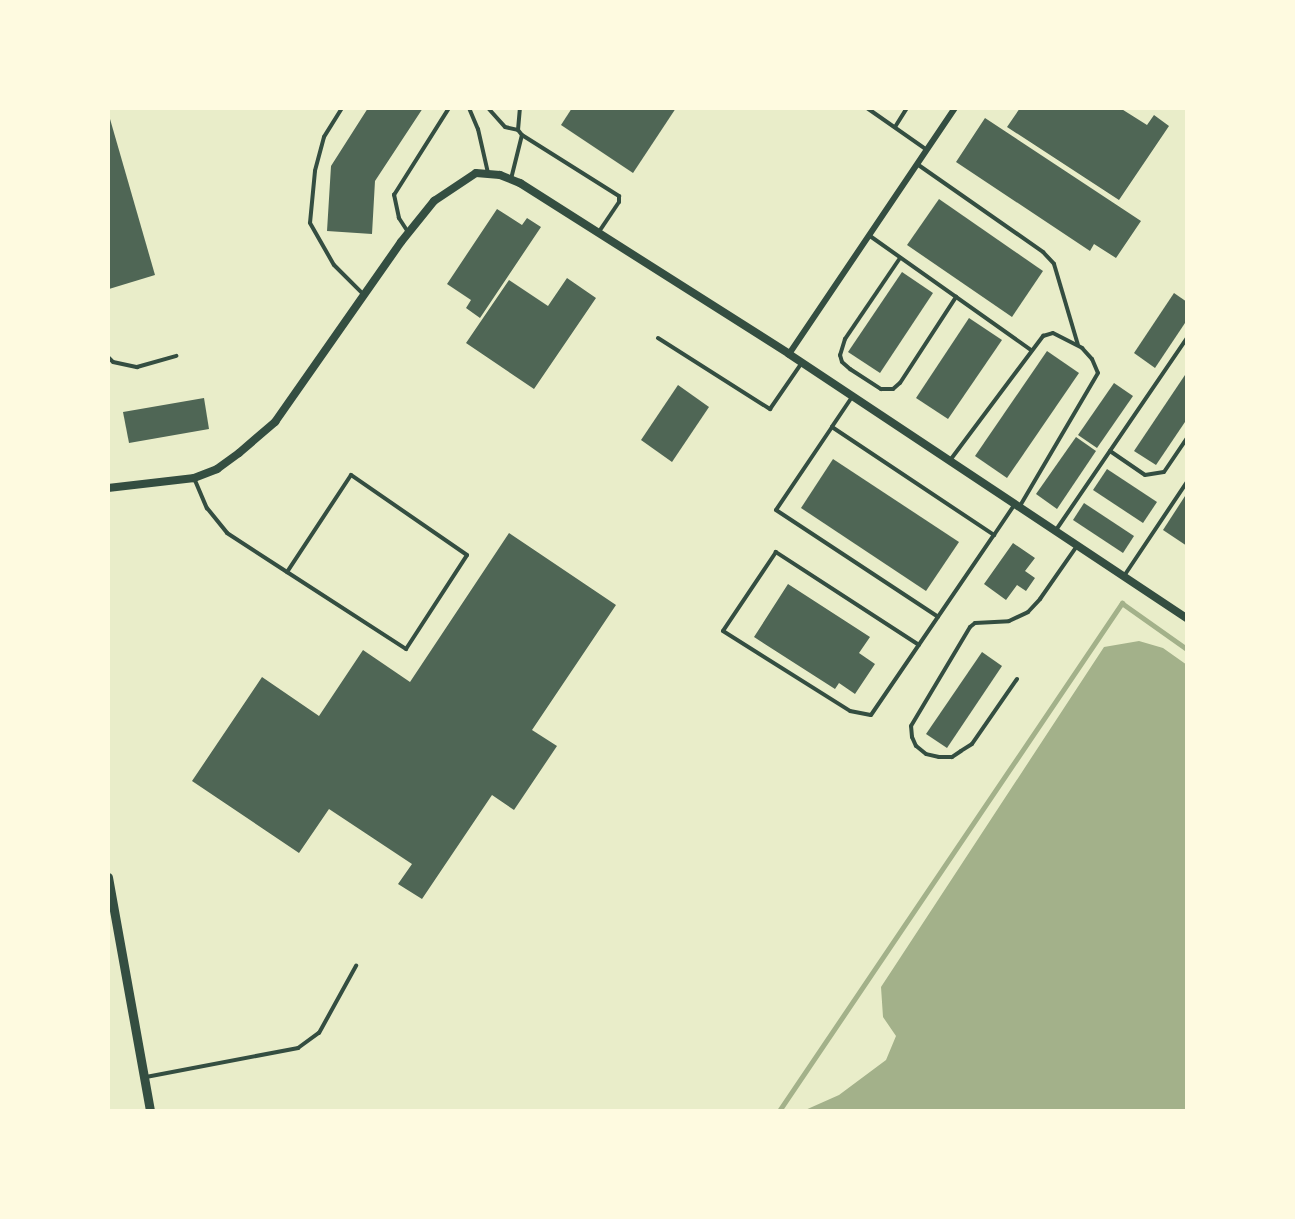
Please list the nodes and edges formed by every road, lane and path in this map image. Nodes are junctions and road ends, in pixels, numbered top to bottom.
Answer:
1 (342, 108) edge
2 (449, 108) edge
3 (469, 108) edge
4 (488, 108) edge
5 (520, 108) edge
6 (867, 108) edge
7 (907, 108) edge
8 (955, 108) edge
9 (895, 127) junction
10 (518, 130) junction
11 (522, 135) junction
12 (927, 150) junction
13 (917, 164) junction
14 (488, 174) junction
15 (511, 179) junction
16 (409, 233) junction
17 (599, 233) junction
18 (869, 236) junction
19 (900, 258) junction
20 (364, 295) junction
21 (956, 297) junction
22 (658, 338) dead end
23 (1187, 338) edge
24 (1078, 345) junction
25 (1031, 350) junction
26 (789, 354) junction
27 (176, 356) dead end
28 (108, 357) edge
29 (802, 363) junction
30 (852, 396) junction
31 (832, 427) junction
32 (1187, 438) edge
33 (1110, 451) junction
34 (950, 461) junction
35 (194, 478) junction
36 (1187, 482) edge
37 (108, 488) edge
38 (1017, 505) junction
39 (1055, 531) junction
40 (994, 535) junction
41 (1078, 545) junction
42 (287, 572) junction
43 (1124, 576) junction
44 (938, 617) junction
45 (1187, 618) edge
46 (919, 645) junction
47 (1017, 680) dead end
48 (108, 877) edge
49 (356, 966) dead end
50 (145, 1077) junction
51 (150, 1111) edge

1 - 20 lane
2 - 16 lane
3 - 14 lane
4 - 10 lane
5 - 10 lane
6 - 9 lane
7 - 9 lane
8 - 12 street
9 - 12 lane
10 - 11 lane
11 - 15 lane
11 - 17 lane
12 - 13 street
13 - 18 street
13 - 24 lane
14 - 15 street
14 - 16 street
15 - 17 street
16 - 20 street
17 - 26 street
18 - 19 lane
18 - 26 street
19 - 21 lane
19 - 21 lane
20 - 35 street
21 - 25 lane
22 - 29 lane
23 - 33 lane
24 - 25 lane
24 - 38 lane
25 - 34 lane
26 - 29 street
27 - 28 lane
29 - 30 street
30 - 31 lane
30 - 34 street
31 - 40 lane
31 - 44 lane
32 - 33 lane
33 - 39 lane
34 - 38 street
35 - 37 street
35 - 42 lane
36 - 43 lane
38 - 39 street
38 - 40 lane
39 - 41 street
40 - 44 lane
41 - 43 street
41 - 47 lane
42 - 42 lane
43 - 45 street
44 - 46 lane
46 - 46 lane
48 - 50 main road
49 - 50 lane
50 - 51 main road

